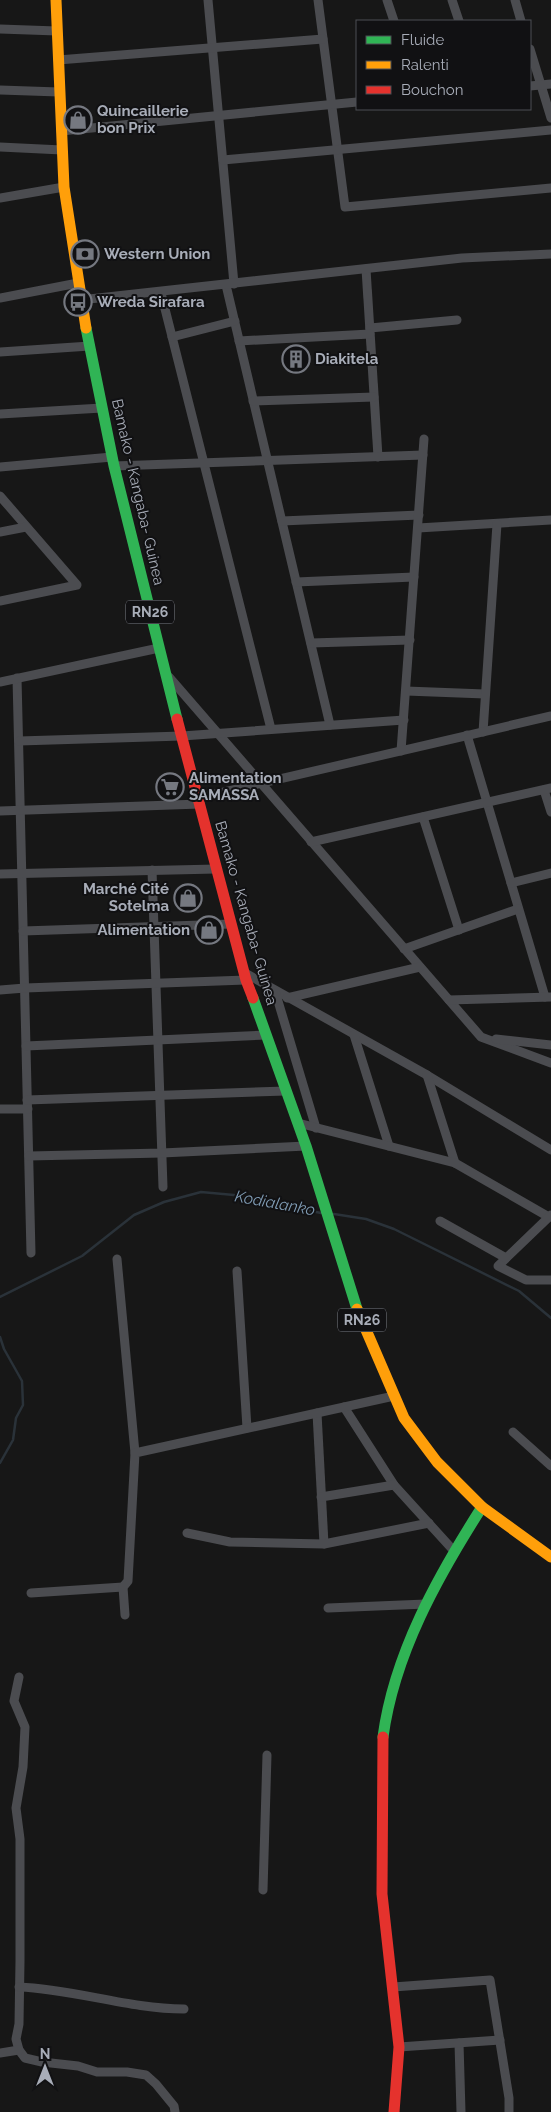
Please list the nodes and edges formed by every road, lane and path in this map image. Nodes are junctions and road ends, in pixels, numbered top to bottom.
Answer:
1 (56, 0) edge
2 (208, 0) edge
3 (318, 0) edge
4 (387, 0) edge
5 (452, 0) edge
6 (515, 0) edge
7 (394, 20) edge
8 (459, 20) edge
9 (521, 20) edge
10 (0, 29) edge
11 (57, 31) junction
12 (323, 39) junction
13 (213, 47) junction
14 (531, 52) edge
15 (58, 60) junction
16 (551, 84) edge
17 (541, 85) junction
18 (531, 86) edge
19 (0, 90) edge
20 (59, 92) junction
21 (356, 102) edge
22 (332, 105) junction
23 (219, 116) junction
24 (551, 118) edge
25 (551, 130) edge
26 (61, 131) junction
27 (0, 148) edge
28 (62, 150) junction
29 (338, 150) junction
30 (223, 160) junction
31 (64, 187) junction
32 (551, 188) edge
33 (0, 198) edge
34 (551, 254) edge
35 (366, 269) junction
36 (78, 283) junction
37 (230, 284) junction
38 (161, 292) junction
39 (0, 298) edge
40 (80, 300) junction
41 (457, 320) dead end
42 (235, 321) junction
43 (370, 331) junction
44 (172, 337) junction
45 (239, 341) junction
46 (90, 346) junction
47 (0, 352) edge
48 (374, 397) junction
49 (254, 401) junction
50 (102, 408) junction
51 (0, 414) edge
52 (424, 439) dead end
53 (423, 455) junction
54 (378, 457) junction
55 (268, 460) junction
56 (113, 461) junction
57 (204, 462) junction
58 (0, 467) edge
59 (0, 496) edge
60 (419, 515) junction
61 (551, 520) edge
62 (282, 521) junction
63 (496, 524) junction
64 (26, 527) junction
65 (418, 528) junction
66 (0, 532) edge
67 (414, 577) junction
68 (296, 582) junction
69 (0, 601) edge
70 (410, 640) junction
71 (311, 643) junction
72 (159, 648) junction
73 (165, 674) junction
74 (17, 678) junction
75 (0, 682) edge
76 (406, 691) junction
77 (485, 694) junction
78 (551, 716) edge
79 (404, 720) junction
80 (330, 725) junction
81 (271, 729) junction
82 (483, 732) junction
83 (217, 733) junction
84 (182, 736) junction
85 (467, 736) junction
86 (19, 741) junction
87 (401, 751) junction
88 (261, 784) junction
89 (547, 789) edge
90 (199, 801) junction
91 (487, 803) junction
92 (21, 810) junction
93 (0, 811) edge
94 (551, 812) edge
95 (423, 817) junction
96 (311, 842) junction
97 (216, 869) junction
98 (152, 870) junction
99 (551, 873) edge
100 (0, 874) edge
101 (22, 874) junction
102 (511, 883) junction
103 (518, 908) junction
104 (231, 924) junction
105 (154, 927) junction
106 (23, 930) junction
107 (458, 930) junction
108 (404, 949) junction
109 (420, 967) junction
110 (245, 976) junction
111 (156, 983) junction
112 (25, 988) junction
113 (0, 990) edge
114 (275, 991) junction
115 (548, 997) edge
116 (287, 998) junction
117 (449, 1000) junction
118 (266, 1035) junction
119 (354, 1035) junction
120 (481, 1037) junction
121 (158, 1040) junction
122 (551, 1045) edge
123 (26, 1046) junction
124 (551, 1063) edge
125 (427, 1075) junction
126 (286, 1091) junction
127 (160, 1096) junction
128 (28, 1104) junction
129 (0, 1109) edge
130 (298, 1123) junction
131 (316, 1128) junction
132 (306, 1146) junction
133 (389, 1146) junction
134 (551, 1150) edge
135 (162, 1153) junction
136 (29, 1156) junction
137 (456, 1163) junction
138 (163, 1187) dead end
139 (550, 1216) edge
140 (440, 1221) dead end
141 (31, 1254) dead end
142 (506, 1258) junction
143 (117, 1259) dead end
144 (237, 1271) dead end
145 (551, 1280) edge
146 (394, 1396) junction
147 (344, 1407) junction
148 (317, 1413) junction
149 (247, 1428) junction
150 (513, 1432) dead end
151 (134, 1453) junction
152 (551, 1466) edge
153 (394, 1485) junction
154 (321, 1497) junction
155 (482, 1507) junction
156 (429, 1523) junction
157 (187, 1533) dead end
158 (324, 1544) junction
159 (454, 1551) junction
160 (551, 1558) edge
161 (123, 1587) junction
162 (31, 1592) dead end
163 (426, 1604) junction
164 (328, 1608) dead end
165 (125, 1615) dead end
166 (19, 1677) dead end
167 (267, 1755) dead end
168 (263, 1890) dead end
169 (19, 1987) junction
170 (392, 1987) junction
171 (184, 2009) dead end
172 (500, 2040) junction
173 (458, 2043) junction
174 (399, 2047) junction
175 (19, 2050) junction
176 (0, 2053) edge
177 (175, 2112) edge
178 (394, 2112) edge
179 (461, 2112) edge
180 (509, 2112) edge

1 - 11 main road, Bamako - Kangaba- Guinea / RN26
2 - 13 street
3 - 12 street
4 - 7 street
5 - 8 street
6 - 9 street
10 - 11 street
11 - 15 main road, Bamako - Kangaba- Guinea / RN26
12 - 13 street
12 - 22 street
13 - 15 street
13 - 23 street
14 - 17 street
15 - 20 main road, Bamako - Kangaba- Guinea / RN26
16 - 17 street
17 - 18 street
17 - 24 street
19 - 20 street
20 - 26 main road, Bamako - Kangaba- Guinea / RN26
21 - 22 street
22 - 23 street
22 - 29 street
23 - 26 street
23 - 30 street
25 - 29 street
26 - 28 main road, Bamako - Kangaba- Guinea / RN26
27 - 28 street
28 - 31 main road, Bamako - Kangaba- Guinea / RN26
29 - 30 street
29 - 32 street
30 - 37 street
31 - 33 street
31 - 36 main road, Bamako - Kangaba- Guinea / RN26
34 - 35 street
35 - 37 street
35 - 43 street
36 - 39 street
36 - 40 main road, Bamako - Kangaba- Guinea / RN26
37 - 38 street
37 - 42 street
38 - 40 street
38 - 44 street
40 - 46 main road, Bamako - Kangaba- Guinea / RN26
41 - 43 street
42 - 44 street
42 - 45 street
43 - 45 street
43 - 48 street
44 - 57 street
45 - 49 street
46 - 47 street
46 - 50 main road, Bamako - Kangaba- Guinea / RN26
48 - 49 street
48 - 54 street
49 - 55 street
50 - 51 street
50 - 56 main road, Bamako - Kangaba- Guinea / RN26
52 - 53 street
53 - 54 street
53 - 60 street
54 - 55 street
55 - 57 street
55 - 62 street
56 - 57 street
56 - 58 street
56 - 72 main road, Bamako - Kangaba- Guinea / RN26
57 - 81 street
59 - 64 street
60 - 62 street
60 - 65 street
61 - 63 street
62 - 68 street
63 - 65 street
63 - 77 street
64 - 66 street
64 - 69 street
65 - 67 street
67 - 68 street
67 - 70 street
68 - 71 street
70 - 71 street
70 - 76 street
71 - 80 street
72 - 73 main road, Bamako - Kangaba- Guinea / RN26
72 - 74 street
73 - 83 street
73 - 84 main road, Bamako - Kangaba- Guinea / RN26
74 - 75 street
74 - 86 street
76 - 77 street
76 - 79 street
77 - 82 street
78 - 82 street
79 - 80 street
79 - 87 street
80 - 81 street
81 - 83 street
82 - 85 street
83 - 84 street
83 - 88 street
84 - 86 street
84 - 90 main road, Bamako - Kangaba- Guinea / RN26
85 - 87 street
85 - 91 street
86 - 92 street
87 - 88 street
88 - 90 street
88 - 96 street
89 - 91 street
89 - 94 street
90 - 92 street
90 - 97 main road, Bamako - Kangaba- Guinea / RN26
91 - 95 street
91 - 102 street
92 - 93 street
92 - 101 street
95 - 96 street
95 - 107 street
96 - 108 street
97 - 98 street
97 - 104 main road, Bamako - Kangaba- Guinea / RN26
98 - 101 street
98 - 105 street
99 - 102 street
100 - 101 street
101 - 106 street
102 - 103 street
103 - 107 street
103 - 115 street
104 - 105 street
104 - 110 main road, Bamako - Kangaba- Guinea / RN26
105 - 106 street
105 - 111 street
106 - 112 street
107 - 108 street
108 - 109 street
109 - 116 street
109 - 117 street
110 - 111 street
110 - 114 street
110 - 118 main road, Bamako - Kangaba- Guinea / RN26
111 - 112 street
111 - 121 street
112 - 113 street
112 - 123 street
114 - 116 street
114 - 131 street
115 - 117 street
116 - 119 street
117 - 120 street
118 - 121 street
118 - 126 main road, Bamako - Kangaba- Guinea / RN26
119 - 125 street
119 - 133 street
120 - 122 street
120 - 124 street
121 - 123 street
121 - 127 street
123 - 128 street
125 - 134 street
125 - 137 street
126 - 127 street
126 - 130 main road, Bamako - Kangaba- Guinea / RN26
127 - 128 street
127 - 135 street
128 - 129 street
128 - 136 street
130 - 131 street
130 - 132 main road, Bamako - Kangaba- Guinea / RN26
131 - 133 street
132 - 135 street
132 - 146 main road, Bamako - Kangaba- Guinea / RN26
133 - 137 street
135 - 136 street
135 - 138 street
136 - 141 street
137 - 139 street
139 - 142 street
140 - 142 street
142 - 145 street
143 - 151 street
144 - 149 street
146 - 147 street
146 - 155 main road, Bamako - Kangaba- Guinea / RN26
147 - 148 street
147 - 153 street
148 - 149 street
148 - 154 street
149 - 151 street
150 - 152 street
151 - 161 street
153 - 154 street
153 - 156 street
154 - 158 street
155 - 159 main road
155 - 160 main road, Bamako - Kangaba- Guinea / RN26
156 - 158 street
156 - 159 street
157 - 158 street
159 - 163 main road
161 - 162 street
161 - 165 street
163 - 164 street
163 - 170 main road
166 - 169 street
167 - 168 street
169 - 171 street
169 - 175 street
170 - 172 street
170 - 174 main road
172 - 173 street
172 - 180 street
173 - 174 street
173 - 179 street
174 - 178 main road
175 - 176 street
175 - 177 street

